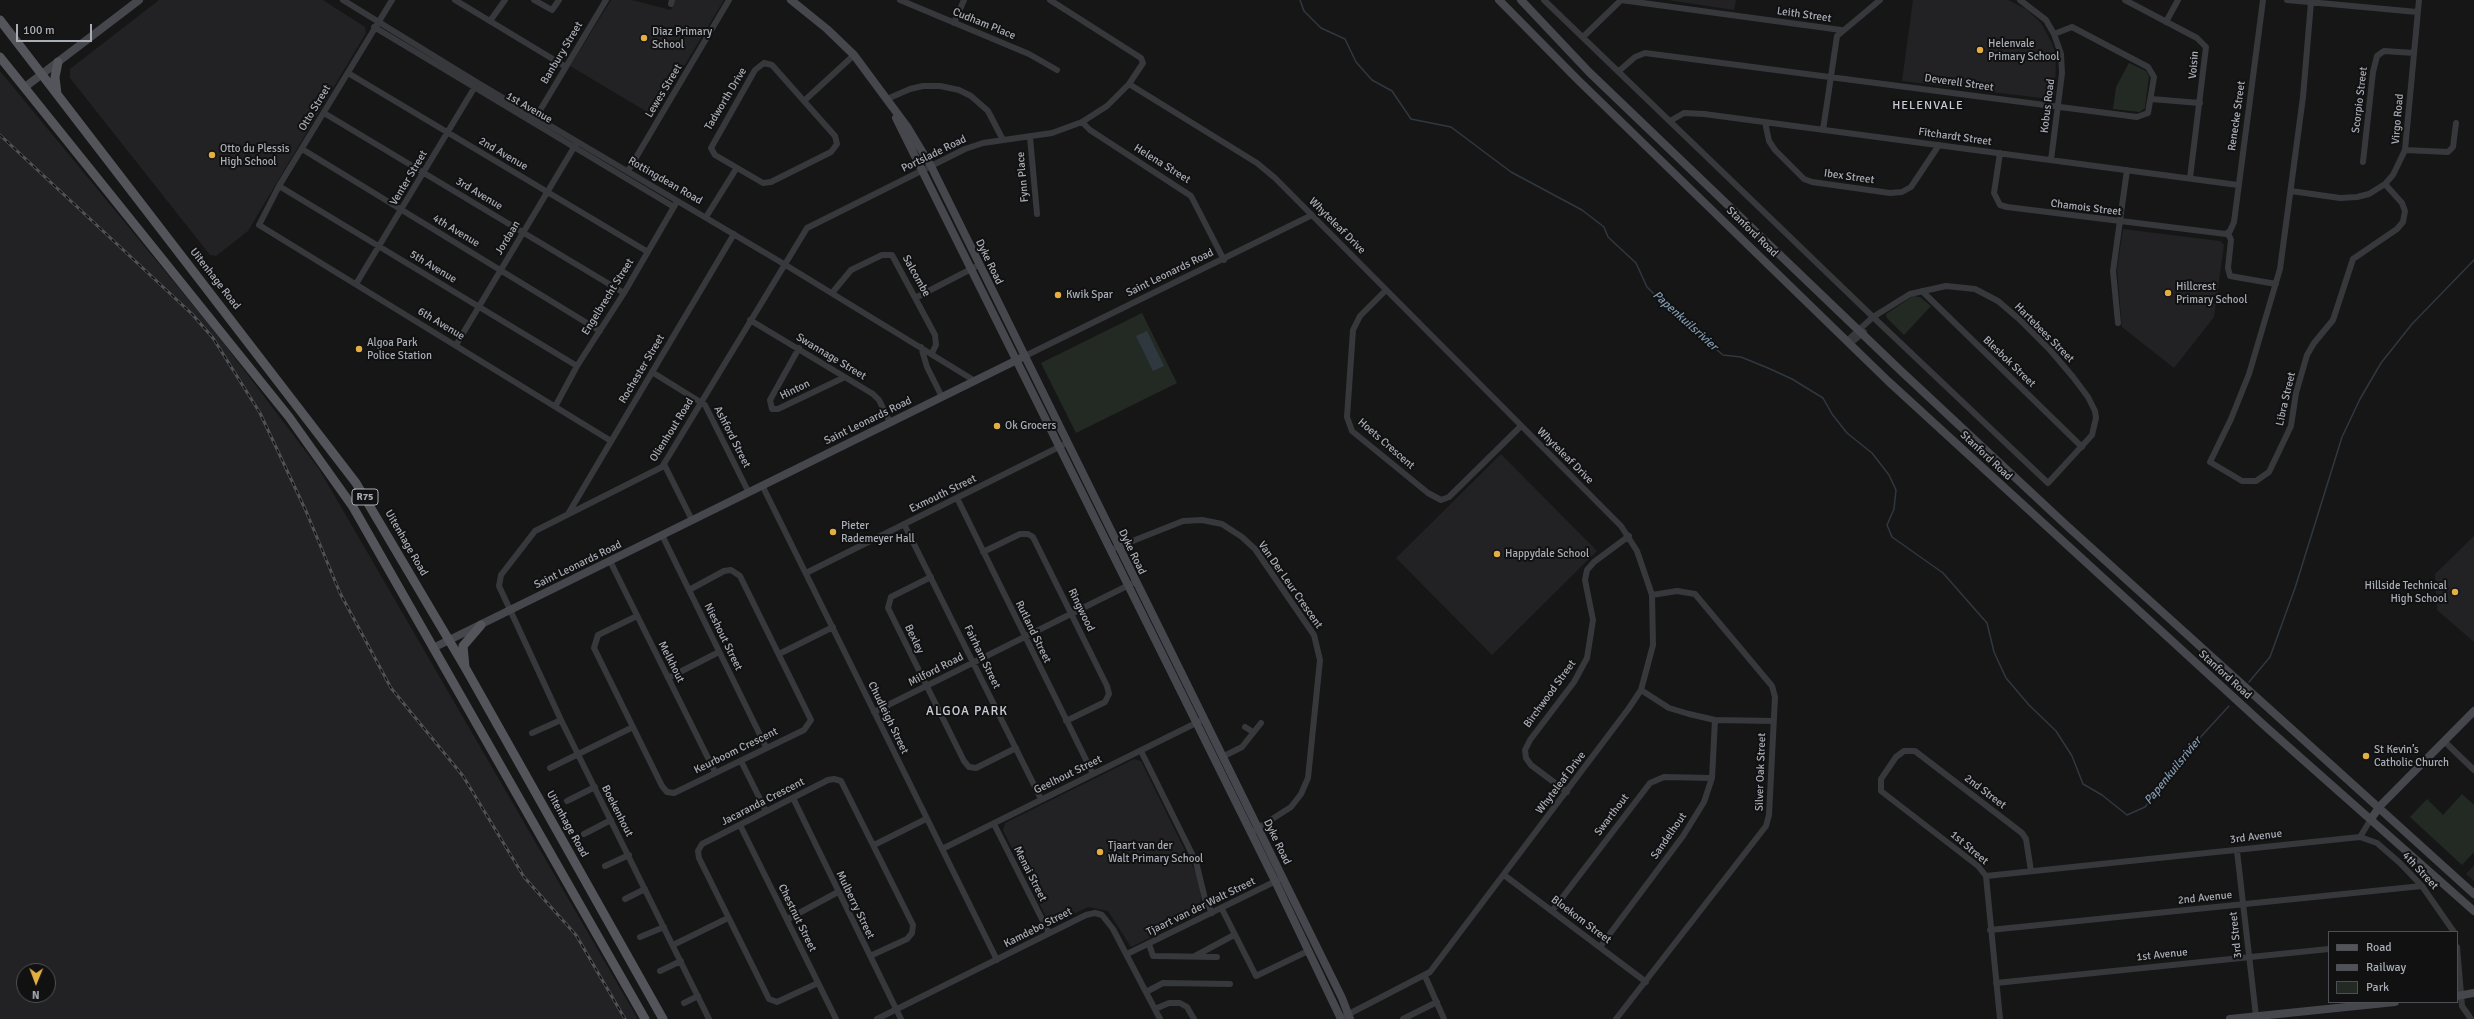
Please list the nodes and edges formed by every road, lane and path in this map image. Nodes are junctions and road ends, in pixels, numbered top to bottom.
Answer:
1 (344, 0) edge
2 (392, 0) edge
3 (455, 0) edge
4 (505, 0) edge
5 (534, 0) edge
6 (559, 0) edge
7 (606, 0) edge
8 (730, 0) edge
9 (792, 0) edge
10 (900, 0) edge
11 (964, 0) edge
12 (1050, 0) edge
13 (1499, 0) edge
14 (1521, 0) edge
15 (1544, 0) edge
16 (1621, 0) edge
17 (1880, 0) edge
18 (2020, 0) edge
19 (2125, 0) edge
20 (2178, 0) edge
21 (2264, 0) edge
22 (2287, 0) edge
23 (2419, 0) edge
24 (136, 1) edge
25 (2311, 2) junction
26 (2417, 12) junction
27 (0, 20) edge
28 (378, 21) junction
29 (490, 21) junction
30 (2166, 22) junction
31 (954, 23) junction
32 (374, 27) junction
33 (1841, 30) junction
34 (2054, 34) junction
35 (1583, 37) junction
36 (2414, 53) junction
37 (854, 55) junction
38 (0, 57) edge
39 (58, 62) junction
40 (566, 67) junction
41 (1057, 70) dead end
42 (1619, 71) junction
43 (348, 72) junction
44 (41, 76) junction
45 (1830, 76) junction
46 (1129, 84) junction
47 (476, 85) junction
48 (25, 87) junction
49 (58, 97) junction
50 (887, 99) junction
51 (2151, 99) junction
52 (804, 101) junction
53 (2200, 103) junction
54 (2058, 106) junction
55 (324, 113) junction
56 (536, 117) junction
57 (1670, 121) junction
58 (1082, 122) junction
59 (1765, 122) junction
60 (2456, 123) dead end
61 (1823, 130) junction
62 (448, 134) junction
63 (1030, 138) junction
64 (1003, 140) junction
65 (576, 144) junction
66 (1939, 145) junction
67 (302, 149) junction
68 (2405, 150) junction
69 (2000, 153) junction
70 (2051, 160) junction
71 (2363, 162) dead end
72 (931, 166) junction
73 (736, 169) junction
74 (2126, 170) junction
75 (921, 171) junction
76 (628, 172) junction
77 (424, 174) junction
78 (2190, 178) junction
79 (2238, 184) junction
80 (2385, 184) junction
81 (280, 186) junction
82 (2291, 191) junction
83 (548, 192) junction
84 (678, 201) junction
85 (674, 207) junction
86 (401, 210) junction
87 (1037, 214) dead end
88 (1312, 215) junction
89 (706, 217) junction
90 (2120, 223) junction
91 (260, 226) joint
92 (523, 233) junction
93 (734, 234) junction
94 (2225, 234) junction
95 (380, 247) junction
96 (648, 252) junction
97 (1224, 260) junction
98 (784, 264) junction
99 (978, 266) junction
100 (970, 269) junction
101 (501, 270) junction
102 (356, 284) junction
103 (2276, 284) junction
104 (1386, 290) junction
105 (1922, 291) junction
106 (624, 293) junction
107 (832, 293) junction
108 (917, 297) junction
109 (479, 306) junction
110 (1875, 318) junction
111 (750, 320) junction
112 (2118, 323) dead end
113 (600, 331) junction
114 (1861, 333) junction
115 (1850, 342) junction
116 (456, 345) junction
117 (921, 347) junction
118 (799, 348) junction
119 (932, 353) junction
120 (1025, 356) junction
121 (1016, 360) junction
122 (577, 366) junction
123 (652, 372) junction
124 (845, 377) junction
125 (975, 381) junction
126 (942, 398) junction
127 (701, 402) junction
128 (556, 405) junction
129 (890, 422) junction
130 (1521, 426) junction
131 (611, 441) junction
132 (1062, 445) junction
133 (2082, 447) junction
134 (664, 464) junction
135 (2048, 483) joint
136 (762, 485) junction
137 (748, 491) junction
138 (957, 498) junction
139 (567, 515) junction
140 (692, 520) junction
141 (904, 524) junction
142 (662, 536) junction
143 (1629, 536) junction
144 (1118, 547) junction
145 (1110, 551) junction
146 (983, 552) junction
147 (610, 561) junction
148 (806, 573) junction
149 (931, 577) junction
150 (1135, 582) junction
151 (1127, 586) junction
152 (689, 590) junction
153 (1652, 595) junction
154 (510, 610) junction
155 (1072, 614) junction
156 (637, 616) junction
157 (481, 625) junction
158 (833, 627) junction
159 (1025, 638) junction
160 (447, 641) junction
161 (435, 647) junction
162 (719, 652) junction
163 (779, 654) junction
164 (973, 662) junction
165 (466, 669) junction
166 (668, 678) junction
167 (927, 686) junction
168 (1641, 690) junction
169 (2474, 711) edge
170 (874, 712) junction
171 (1204, 719) junction
172 (561, 720) junction
173 (1716, 720) junction
174 (1066, 721) junction
175 (1773, 722) junction
176 (1195, 723) junction
177 (1260, 723) dead end
178 (633, 727) junction
179 (1245, 727) dead end
180 (1253, 732) junction
181 (532, 733) dead end
182 (2445, 742) junction
183 (766, 747) junction
184 (1016, 748) junction
185 (1141, 751) junction
186 (1901, 752) joint
187 (578, 755) junction
188 (1222, 757) junction
189 (741, 761) junction
190 (550, 768) dead end
191 (2474, 770) edge
192 (715, 772) junction
193 (1093, 774) junction
194 (1712, 778) junction
195 (594, 788) junction
196 (1567, 792) junction
197 (793, 798) junction
198 (1041, 799) junction
199 (567, 801) dead end
200 (2380, 806) junction
201 (766, 811) junction
202 (926, 818) junction
203 (2371, 819) junction
204 (611, 820) junction
205 (994, 824) junction
206 (740, 825) junction
207 (1258, 828) junction
208 (1250, 833) junction
209 (584, 834) dead end
210 (2360, 838) junction
211 (874, 845) junction
212 (942, 849) junction
213 (2237, 851) junction
214 (629, 855) junction
215 (604, 866) dead end
216 (2031, 871) junction
217 (1504, 875) junction
218 (1986, 876) junction
219 (1278, 880) junction
220 (2422, 886) junction
221 (645, 889) junction
222 (838, 892) junction
223 (2474, 894) edge
224 (625, 899) dead end
225 (2243, 904) junction
226 (1222, 909) junction
227 (1552, 911) junction
228 (2474, 911) edge
229 (1212, 913) junction
230 (728, 918) junction
231 (788, 919) junction
232 (664, 927) junction
233 (1990, 930) junction
234 (2453, 931) edge
235 (1049, 933) junction
236 (1234, 935) junction
237 (640, 937) dead end
238 (1148, 944) junction
239 (673, 945) junction
240 (1600, 947) junction
241 (2328, 949) edge
242 (1308, 951) junction
243 (1127, 954) junction
244 (870, 956) junction
245 (2248, 956) junction
246 (1193, 957) junction
247 (1217, 957) dead end
248 (997, 960) junction
249 (681, 961) junction
250 (660, 971) dead end
251 (2458, 971) edge
252 (1424, 976) junction
253 (1646, 982) junction
254 (818, 983) junction
255 (1996, 983) junction
256 (1230, 984) dead end
257 (1146, 992) junction
258 (2474, 993) edge
259 (2459, 995) edge
260 (698, 996) junction
261 (2474, 996) edge
262 (1437, 1002) junction
263 (684, 1003) dead end
264 (2385, 1003) edge
265 (1155, 1009) junction
266 (896, 1010) junction
267 (1349, 1016) edge
268 (2256, 1016) junction
269 (1340, 1018) edge
270 (645, 1019) edge
271 (663, 1019) edge
272 (709, 1019) edge
273 (836, 1019) edge
274 (877, 1019) edge
275 (901, 1019) edge
276 (1160, 1019) edge
277 (1194, 1019) edge
278 (1403, 1019) edge
279 (1444, 1019) edge
280 (1616, 1019) edge
281 (2000, 1019) edge
282 (2230, 1019) edge
283 (2471, 1019) edge

1 - 28 street, Rottingdean Road
2 - 28 street, Otto Street
3 - 29 street
4 - 29 street
5 - 6 street
7 - 40 street, Banbury Street
8 - 76 street, Lewes Street
9 - 37 street, Dyke Road
10 - 31 street, Cudham Place
11 - 31 street
12 - 46 street
13 - 115 street, Stanford Road
14 - 114 street, Stanford Road
15 - 35 street, Stanford Road
16 - 33 street, Leith Street
16 - 35 street, Leith Street
17 - 33 street, Leith Street
18 - 34 street, Kobus Road
19 - 30 street, Voisin
20 - 30 street
21 - 79 street, Renecke Street
22 - 25 street
23 - 26 street, Virgo Road
24 - 39 street
25 - 26 street
25 - 82 street
26 - 36 street, Virgo Road
27 - 44 main road, Uitenhage Road / R75
28 - 32 street, Otto Street
28 - 47 street, Rottingdean Road
29 - 40 street
30 - 53 street, Voisin
31 - 41 street, Cudham Place
32 - 43 street, Otto Street
32 - 47 street, 1st Avenue
33 - 45 street
34 - 51 street, Deverell Street
34 - 54 street, Kobus Road
35 - 42 street, Stanford Road
36 - 68 street, Virgo Road
36 - 71 street, Scorpio Street
37 - 50 street, Dyke Road
37 - 52 street
38 - 48 main road, R75
39 - 44 street
39 - 49 main road
40 - 56 street, Banbury Street
42 - 45 street, Deverell Street
42 - 57 street, Stanford Road
43 - 55 street, Otto Street
43 - 62 street, 2nd Avenue
44 - 48 street
44 - 49 main road, Uitenhage Road / R75
45 - 54 street, Deverell Street
45 - 61 street
46 - 58 street, Portslade Road
46 - 88 street, Whyteleaf Drive
47 - 56 street, Rottingdean Road
47 - 62 street, Venter Street
47 - 65 street, 1st Avenue
48 - 161 main road, R75
49 - 160 main road, Uitenhage Road / R75
50 - 64 street
50 - 72 street, Dyke Road
50 - 75 street, Dyke Road
51 - 53 street
51 - 54 street, Deverell Street
52 - 73 street, Tadworth Drive
52 - 73 street, Tadworth Drive
53 - 78 street, Voisin
54 - 70 street, Kobus Road
55 - 67 street, Otto Street
55 - 77 street, 3rd Avenue
56 - 65 street, Rottingdean Road
57 - 59 street, Fitchardt Street
57 - 110 street, Stanford Road
58 - 63 street, Portslade Road
58 - 97 street, Helena Street
59 - 61 street, Fitchardt Street
59 - 66 street, Ibex Street
60 - 68 street
61 - 66 street, Fitchardt Street
62 - 77 street, Venter Street
62 - 83 street, 2nd Avenue
63 - 64 street, Portslade Road
63 - 87 street, Fynn Place
64 - 72 street, Portslade Road
65 - 76 street, Rottingdean Road
65 - 83 street, Jordaan
65 - 85 street, 1st Avenue
66 - 69 street, Fitchardt Street
67 - 81 street, Otto Street
67 - 86 street, 4th Avenue
68 - 80 street, Virgo Road
69 - 70 street, Fitchardt Street
69 - 90 street, Chamois Street
70 - 74 street, Fitchardt Street
72 - 75 street, Portslade Road
72 - 99 street, Dyke Road
73 - 89 street
74 - 78 street, Fitchardt Street
74 - 90 street
75 - 98 street, Portslade Road
75 - 100 street, Dyke Road
76 - 84 street, Rottingdean Road
77 - 86 street, Venter Street
77 - 92 street, 3rd Avenue
78 - 79 street, Fitchardt Street
79 - 94 street, Renecke Street
80 - 82 street, Virgo Road
80 - 103 street, Libra Street
81 - 91 street, Otto Street
81 - 95 street, 5th Avenue
82 - 103 street
83 - 92 street, Jordaan
83 - 96 street, 2nd Avenue
84 - 85 street, Engelbrecht Street
84 - 89 street, Rottingdean Road
85 - 96 street, Engelbrecht Street
86 - 95 street, Venter Street
86 - 101 street, 4th Avenue
88 - 97 street, Saint Leonards Road
88 - 104 street, Whyteleaf Drive
89 - 93 street, Rottingdean Road
90 - 94 street, Chamois Street
90 - 112 street
91 - 102 street, 6th Avenue
92 - 101 street, Jordaan
92 - 106 street, 3rd Avenue
93 - 98 street, Rottingdean Road
93 - 123 street, Rochester Street
94 - 103 street, Renecke Street
95 - 102 street, Venter Street
95 - 109 street, 5th Avenue
96 - 106 street, Engelbrecht Street
97 - 120 street, Saint Leonards Road
98 - 107 street, Rottingdean Road
98 - 111 street, Olienhout Road
99 - 100 street
99 - 120 street, Dyke Road
100 - 108 street
100 - 121 street, Dyke Road
101 - 109 street, Jordaan
101 - 113 street, 4th Avenue
102 - 116 street, 6th Avenue
104 - 130 street, Whyteleaf Drive
104 - 130 street, Hoets Crescent
105 - 110 street, Hartebees Street
105 - 133 street, Blesbok Street
105 - 133 street, Hartebees Street
106 - 113 street, Engelbrecht Street
107 - 108 street, Salcombe
107 - 117 street, Rottingdean Road
108 - 119 street, Salcombe
109 - 116 street, Jordaan
109 - 122 street, 5th Avenue
110 - 114 street, Hartebees Street
110 - 135 street, Stanford Road
111 - 118 street, Swannage Street
111 - 127 street, Olienhout Road
113 - 122 street, Engelbrecht Street
114 - 115 street, Hartebees Street
114 - 200 street, Stanford Road
115 - 203 street, Stanford Road
116 - 128 street, 6th Avenue
117 - 119 street, Rottingdean Road
117 - 126 street
118 - 124 street, Swannage Street
118 - 124 street, Hinton
119 - 125 street, Rottingdean Road
120 - 121 street, Saint Leonards Road
120 - 132 street, Dyke Road
121 - 125 street, Saint Leonards Road
121 - 132 street, Dyke Road
122 - 128 street, Engelbrecht Street
123 - 127 street, Ashford Street
123 - 131 street, Rochester Street
124 - 129 street, Swannage Street
125 - 126 street, Saint Leonards Road
126 - 129 street, Saint Leonards Road
127 - 134 street, Olienhout Road
127 - 137 street, Ashford Street
128 - 131 street, 6th Avenue
129 - 136 street, Saint Leonards Road
130 - 143 street, Whyteleaf Drive
131 - 139 street, Rochester Street
132 - 138 street, Exmouth Street
132 - 144 street, Dyke Road
132 - 145 street, Dyke Road
133 - 135 street, Hartebees Street
134 - 139 street, Olienhout Road
134 - 140 street
136 - 137 street, Saint Leonards Road
136 - 148 street, Chudleigh Street
137 - 140 street, Saint Leonards Road
138 - 141 street, Exmouth Street
138 - 146 street, Rutland Street
139 - 154 street, Olienhout Road
140 - 142 street, Saint Leonards Road
141 - 148 street, Exmouth Street
141 - 149 street, Fairham Street
142 - 147 street, Saint Leonards Road
142 - 152 street, Nieshout Street
143 - 153 street, Whyteleaf Drive
143 - 196 street, Birchwood Street
144 - 145 street, Van Der Leur Crescent
144 - 150 street, Dyke Road
144 - 207 street, Van Der Leur Crescent
145 - 151 street, Dyke Road
146 - 155 street, Ringwood
146 - 159 street, Rutland Street
147 - 154 street, Saint Leonards Road
147 - 156 street, Melkhout
148 - 158 street, Chudleigh Street
149 - 164 street, Fairham Street
149 - 167 street, Bexley
150 - 151 street, Milford Road
150 - 171 street, Dyke Road
151 - 155 street, Milford Road
151 - 176 street, Dyke Road
152 - 162 street, Nieshout Street
152 - 163 street, Keurboom Crescent
153 - 168 street, Whyteleaf Drive
153 - 175 street, Silver Oak Street
154 - 157 street, Saint Leonards Road
154 - 172 street, Boekenhout
155 - 159 street, Milford Road
155 - 174 street, Ringwood
156 - 166 street, Melkhout
156 - 178 street, Keurboom Crescent
157 - 160 street, Saint Leonards Road
157 - 165 main road
158 - 163 street
158 - 170 street, Chudleigh Street
159 - 164 street, Milford Road
159 - 174 street, Rutland Street
160 - 161 street, Saint Leonards Road
160 - 165 main road, Uitenhage Road / R75
161 - 270 main road, R75
162 - 166 street
162 - 183 street, Nieshout Street
163 - 183 street, Keurboom Crescent
164 - 167 street, Milford Road
164 - 184 street, Fairham Street
165 - 271 main road, Uitenhage Road / R75
166 - 192 street, Melkhout
167 - 170 street, Milford Road
167 - 184 street, Bexley
168 - 173 street
168 - 196 street, Whyteleaf Drive
169 - 182 street
170 - 202 street, Chudleigh Street
171 - 176 street, Geelhout Street
171 - 188 street, Dyke Road
172 - 181 street
172 - 187 street, Boekenhout
173 - 175 street
173 - 194 street, Sandelhout
174 - 193 street, Rutland Street
175 - 253 street, Silver Oak Street
176 - 185 street, Geelhout Street
176 - 208 street, Dyke Road
177 - 180 street
178 - 187 street
178 - 192 street, Keurboom Crescent
179 - 180 street
180 - 188 street
182 - 191 street
182 - 200 street
183 - 189 street, Keurboom Crescent
184 - 198 street, Fairham Street
185 - 193 street, Geelhout Street
185 - 229 street
186 - 216 street, 2nd Street
186 - 218 street, 1st Street
187 - 190 street
187 - 195 street, Boekenhout
188 - 207 street, Dyke Road
189 - 192 street, Keurboom Crescent
189 - 201 street
193 - 198 street, Geelhout Street
194 - 227 street, Swarthout
194 - 240 street, Sandelhout
195 - 199 street
195 - 204 street, Boekenhout
196 - 217 street, Whyteleaf Drive
197 - 201 street, Jacaranda Crescent
197 - 211 street, Jacaranda Crescent
197 - 222 street, Mulberry Street
198 - 205 street, Geelhout Street
200 - 203 street
200 - 223 street, Stanford Road
201 - 206 street, Jacaranda Crescent
202 - 211 street
202 - 212 street, Chudleigh Street
203 - 210 street
203 - 228 street, Stanford Road
204 - 209 street
204 - 214 street, Boekenhout
205 - 212 street, Geelhout Street
205 - 235 street, Menai Street
206 - 230 street, Jacaranda Crescent
206 - 231 street, Chestnut Street
207 - 208 street, Van Der Leur Crescent
207 - 219 street, Dyke Road
208 - 219 street, Dyke Road
210 - 213 street, 3rd Avenue
210 - 220 street, 4th Street
211 - 244 street, Jacaranda Crescent
212 - 248 street, Chudleigh Street
213 - 216 street, 3rd Avenue
213 - 225 street, 3rd Street
214 - 215 street
214 - 221 street, Boekenhout
216 - 218 street, 3rd Avenue
217 - 227 street, Bloekom Street
217 - 252 street, Whyteleaf Drive
218 - 233 street, 1st Street
219 - 226 street, Tjaart van der Walt Street
219 - 242 street, Dyke Road
219 - 267 street, Dyke Road
220 - 225 street, 2nd Avenue
220 - 234 street, 4th Street
221 - 224 street
221 - 232 street, Boekenhout
222 - 231 street
222 - 244 street, Mulberry Street
225 - 233 street, 2nd Avenue
225 - 245 street, 3rd Street
226 - 229 street, Tjaart van der Walt Street
226 - 236 street
227 - 240 street, Bloekom Street
229 - 238 street, Tjaart van der Walt Street
230 - 239 street
230 - 254 street, Jacaranda Crescent
231 - 254 street, Chestnut Street
232 - 237 street
232 - 239 street, Boekenhout
233 - 255 street, 1st Street
235 - 243 street, Kamdebo Street
235 - 248 street, Kamdebo Street
236 - 242 street
236 - 246 street
238 - 243 street, Tjaart van der Walt Street
238 - 246 street
239 - 249 street, Boekenhout
240 - 253 street, Bloekom Street
241 - 245 street, 1st Avenue
242 - 269 street, Dyke Road
243 - 257 street, Kamdebo Street
244 - 266 street, Mulberry Street
245 - 255 street, 1st Avenue
245 - 268 street, 3rd Street
246 - 247 street
248 - 266 street, Kamdebo Street
249 - 250 street
249 - 260 street, Boekenhout
251 - 259 street
252 - 262 street
252 - 267 street, Whyteleaf Drive
253 - 280 street, Silver Oak Street
254 - 273 street, Chestnut Street
255 - 281 street, 1st Street
256 - 257 street
257 - 265 street, Kamdebo Street
258 - 259 street
259 - 261 street
259 - 283 street
260 - 263 street
260 - 272 street, Boekenhout
262 - 278 street
262 - 279 street
264 - 268 street
265 - 276 street, Kamdebo Street
265 - 277 street
266 - 274 street, Kamdebo Street
266 - 275 street, Mulberry Street
267 - 269 street, Whyteleaf Drive
268 - 282 street

